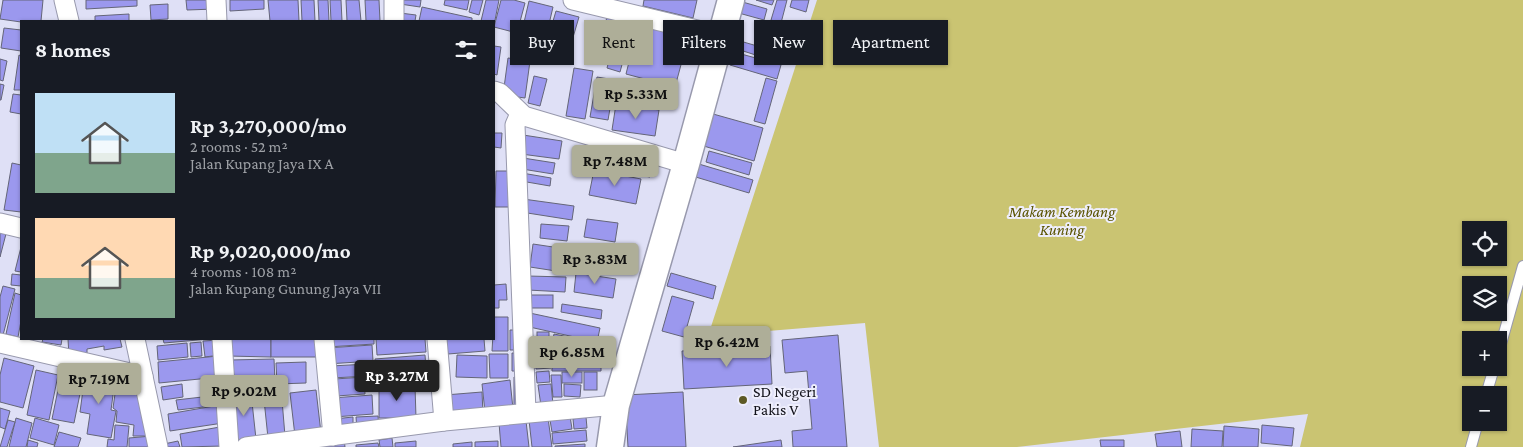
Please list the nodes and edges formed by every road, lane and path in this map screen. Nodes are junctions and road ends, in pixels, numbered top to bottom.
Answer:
1 (64, 0) edge
2 (216, 0) edge
3 (394, 0) edge
4 (573, 0) edge
5 (732, 0) edge
6 (69, 20) edge
7 (217, 20) edge
8 (394, 20) edge
9 (726, 20) edge
10 (663, 22) edge
11 (714, 65) edge
12 (495, 91) edge
13 (524, 116) junction
14 (686, 164) junction
15 (0, 223) edge
16 (20, 228) edge
17 (1523, 266) edge
18 (1505, 331) edge
19 (136, 340) edge
20 (222, 340) edge
21 (324, 340) edge
22 (437, 340) edge
23 (0, 344) edge
24 (143, 376) junction
25 (616, 405) junction
26 (526, 412) junction
27 (444, 421) junction
28 (1475, 431) edge
29 (333, 436) junction
30 (158, 447) edge
31 (229, 447) edge
32 (246, 447) edge
33 (610, 447) edge
34 (1471, 447) edge

1 - 6 street
2 - 7 street
3 - 8 street
4 - 10 street
5 - 9 street
11 - 14 street
12 - 13 street
13 - 14 street
13 - 26 street
14 - 25 street
15 - 16 street
17 - 18 lane
19 - 24 street
20 - 31 street
21 - 29 street
22 - 27 street
23 - 24 street
24 - 30 street
25 - 26 street
25 - 33 street
26 - 27 street
27 - 29 street
28 - 34 lane
29 - 32 street

